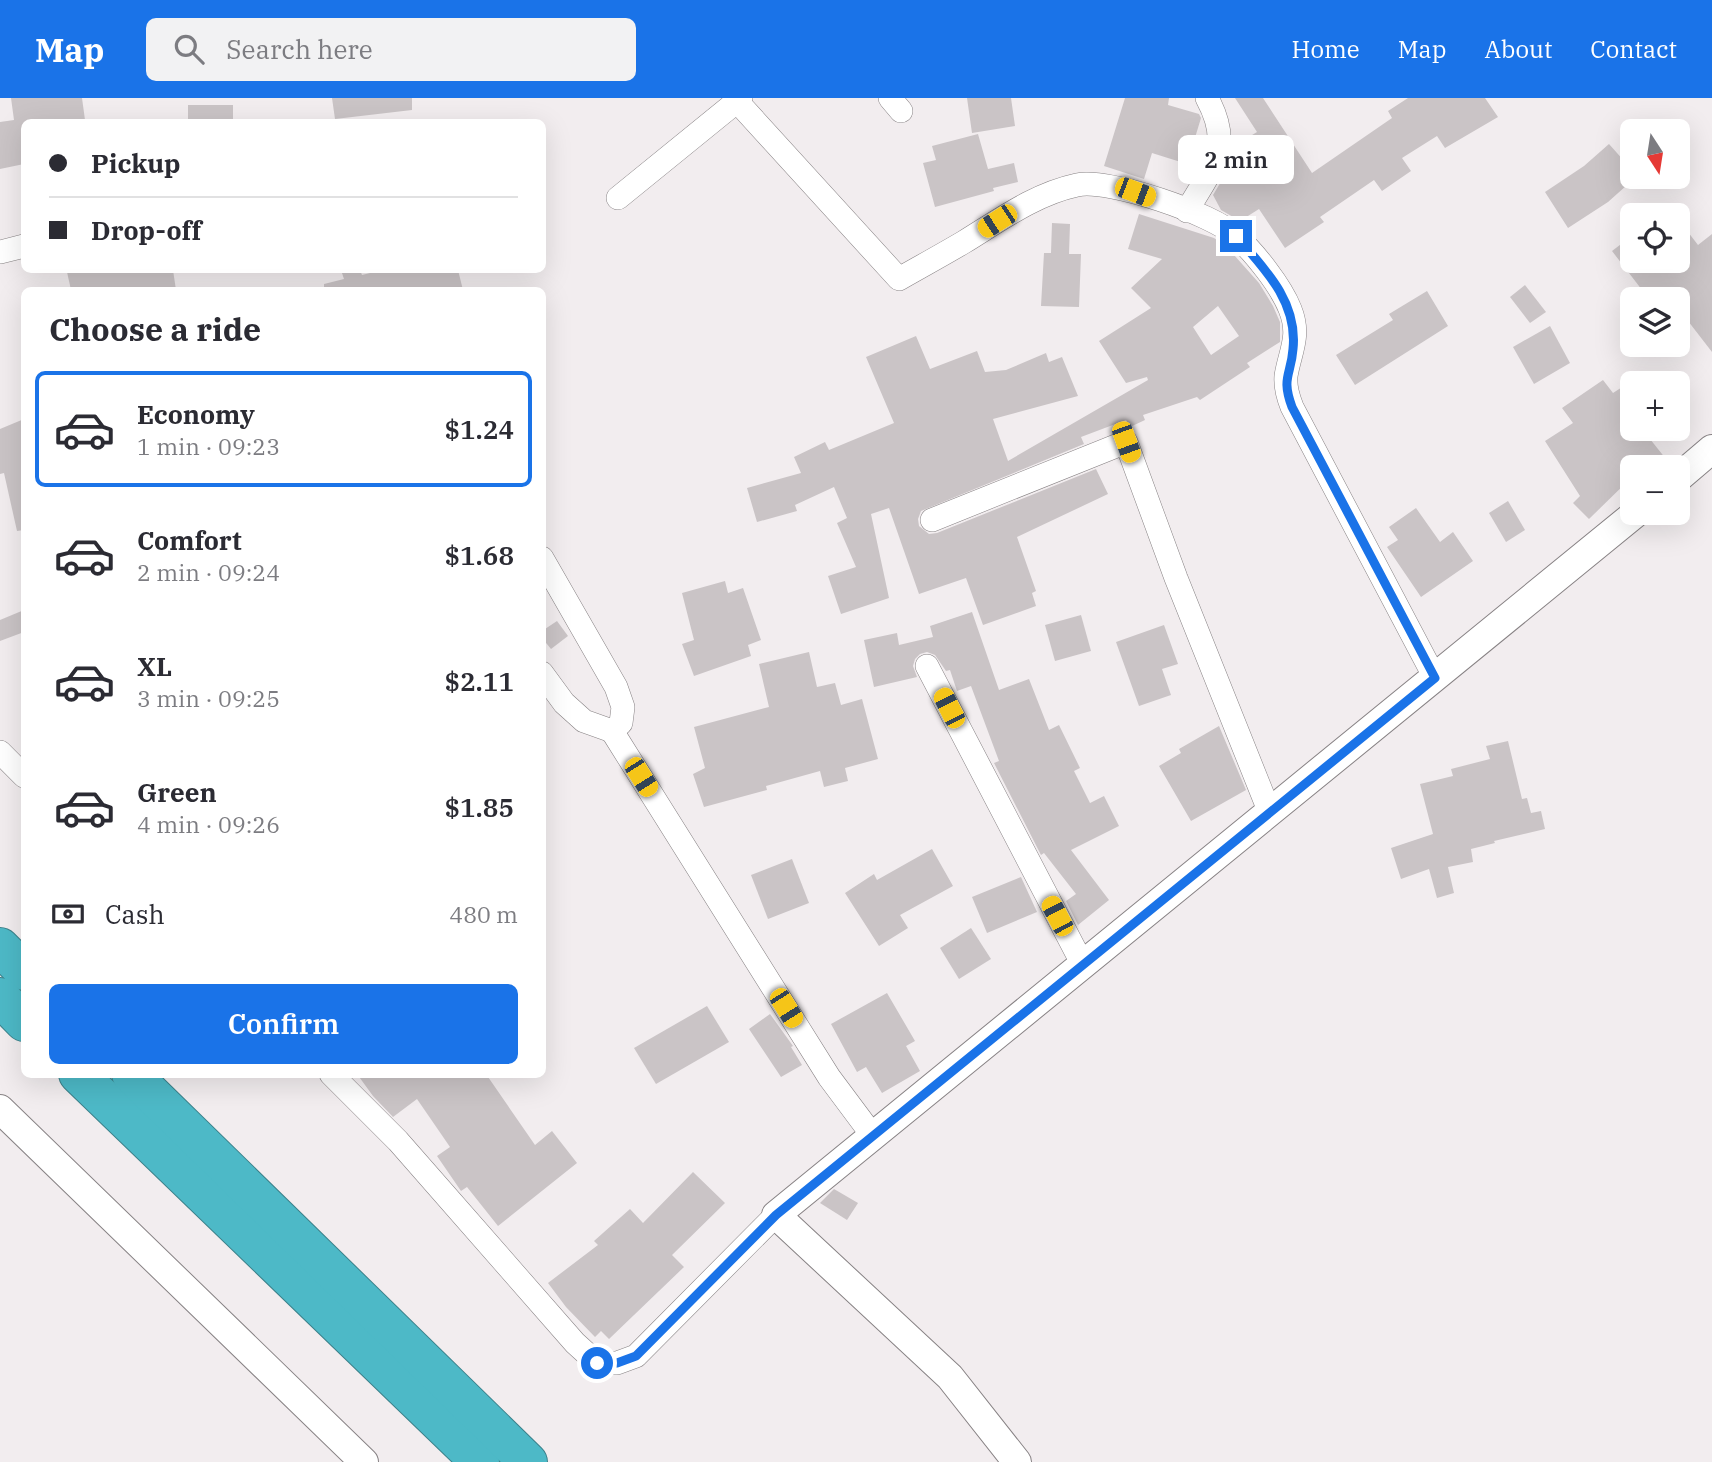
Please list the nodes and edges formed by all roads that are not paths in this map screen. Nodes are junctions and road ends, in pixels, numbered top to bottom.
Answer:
1 (1207, 98) edge
2 (737, 99) edge
3 (618, 198) dead end
4 (1187, 211) junction
5 (21, 247) edge
6 (0, 251) edge
7 (1712, 449) edge
8 (1690, 468) edge
9 (932, 520) dead end
10 (1621, 525) edge
11 (546, 565) edge
12 (927, 666) dead end
13 (546, 678) edge
14 (1435, 678) junction
15 (612, 731) junction
16 (0, 752) edge
17 (21, 773) edge
18 (1270, 813) junction
19 (0, 947) edge
20 (1083, 965) junction
21 (21, 968) edge
22 (0, 998) edge
23 (21, 1019) edge
24 (82, 1078) edge
25 (135, 1078) edge
26 (335, 1078) edge
27 (0, 1109) edge
28 (873, 1136) junction
29 (776, 1215) junction
30 (363, 1462) edge
31 (480, 1462) edge
32 (528, 1462) edge
33 (1017, 1462) edge

1 - 4 street
2 - 3 street
2 - 4 street
4 - 14 street
5 - 6 street
7 - 8 street
9 - 18 street
10 - 14 street
11 - 15 street
12 - 20 street
13 - 15 street
14 - 18 street
15 - 28 street
16 - 17 street
18 - 20 street
19 - 21 highway
20 - 28 street
22 - 23 highway
24 - 31 highway
25 - 32 highway
26 - 29 street
27 - 30 street
28 - 29 street
29 - 33 street

